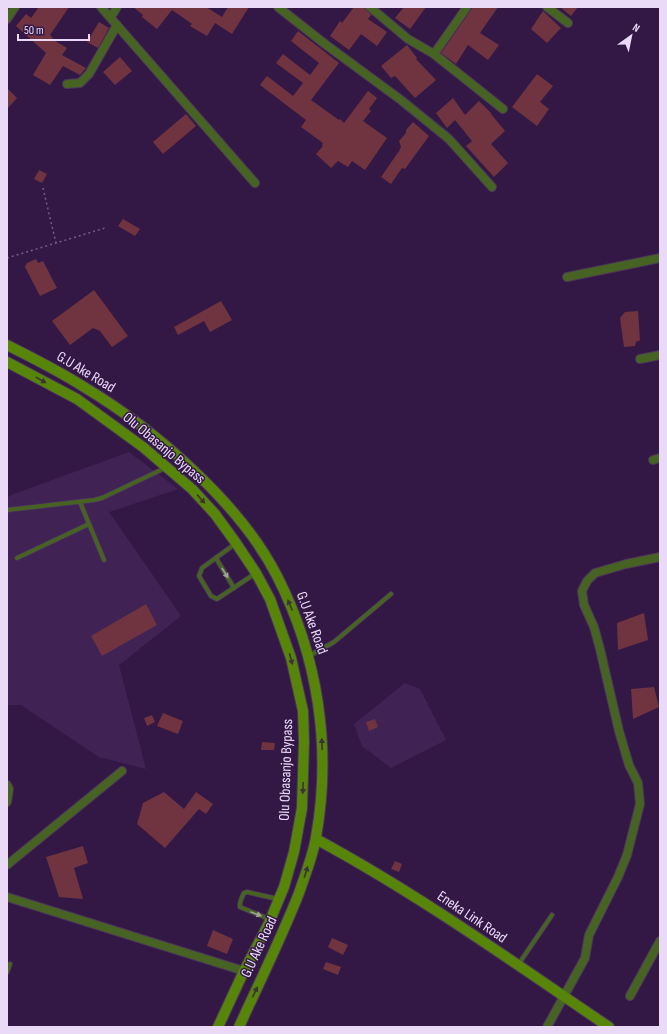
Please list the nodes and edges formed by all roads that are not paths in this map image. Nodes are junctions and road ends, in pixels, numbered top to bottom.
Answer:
1 (15, 7) edge
2 (101, 7) edge
3 (117, 7) edge
4 (278, 7) edge
5 (370, 7) edge
6 (467, 7) edge
7 (547, 7) edge
8 (110, 17) junction
9 (7, 20) edge
10 (568, 23) dead end
11 (117, 25) junction
12 (434, 54) junction
13 (67, 84) dead end
14 (503, 108) dead end
15 (255, 183) dead end
16 (492, 188) dead end
17 (660, 258) edge
18 (567, 277) dead end
19 (7, 344) edge
20 (660, 355) edge
21 (640, 359) dead end
22 (7, 362) edge
23 (168, 467) junction
24 (80, 502) junction
25 (7, 510) edge
26 (89, 524) junction
27 (236, 543) junction
28 (660, 557) edge
29 (17, 558) dead end
30 (216, 558) junction
31 (104, 560) dead end
32 (256, 573) junction
33 (234, 588) junction
34 (391, 594) dead end
35 (308, 656) junction
36 (122, 771) dead end
37 (7, 785) edge
38 (7, 802) edge
39 (316, 839) junction
40 (7, 865) edge
41 (7, 896) edge
42 (278, 899) junction
43 (552, 915) dead end
44 (270, 920) junction
45 (660, 941) edge
46 (10, 964) dead end
47 (518, 965) junction
48 (244, 971) junction
49 (7, 972) edge
50 (564, 996) junction
51 (630, 996) dead end
52 (218, 1027) edge
53 (239, 1027) edge
54 (547, 1027) edge
55 (609, 1027) edge

1 - 9 street
2 - 8 street
3 - 8 street
4 - 16 street
5 - 12 street
6 - 12 street
7 - 10 street
8 - 11 street
11 - 13 street
11 - 15 street
12 - 14 street
17 - 18 street
35 -> 19 main road, G.U Ake Road
20 - 21 street
22 -> 23 main road, Olu Obasanjo Bypass
23 - 24 lane
23 -> 27 main road, Olu Obasanjo Bypass
24 - 25 lane
24 - 26 lane
26 - 29 lane
26 - 31 lane
27 - 30 lane
27 - 32 main road, Olu Obasanjo Bypass
28 - 50 street
30 -> 33 lane
30 - 33 lane
32 - 33 lane
32 -> 42 main road, Olu Obasanjo Bypass
34 - 35 lane
39 -> 35 main road, G.U Ake Road
36 - 40 street
37 - 38 street
39 - 47 main road, Eneka Link Road
53 -> 39 main road, G.U Ake Road
41 - 48 street
42 - 44 main road, Olu Obasanjo Bypass
42 -> 44 lane
43 - 47 lane
44 - 48 main road, Olu Obasanjo Bypass
45 - 51 street
46 - 49 lane
47 - 50 main road, Eneka Link Road
48 - 52 main road, Olu Obasanjo Bypass
50 - 54 street
50 - 55 main road, Eneka Link Road

